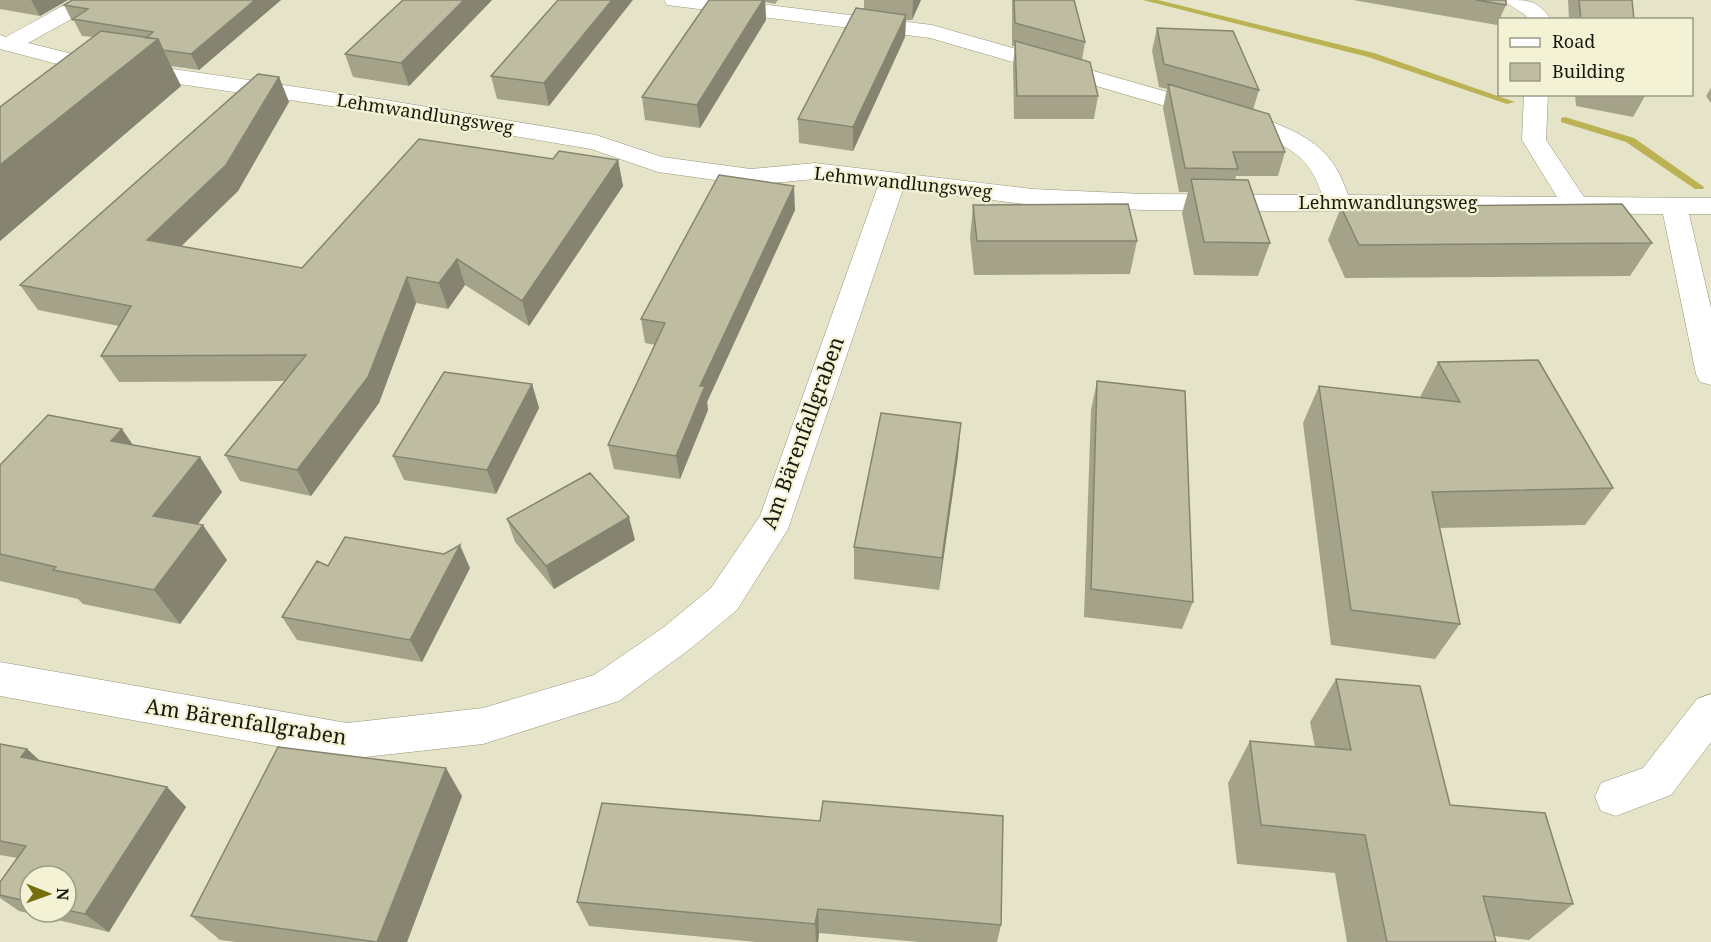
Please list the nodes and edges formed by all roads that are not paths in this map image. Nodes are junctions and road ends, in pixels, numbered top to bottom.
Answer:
1 (89, 0) edge
2 (675, 0) edge
3 (4, 43) edge
4 (76, 62) junction
5 (47, 81) edge
6 (1536, 96) edge
7 (893, 181) junction
8 (1337, 203) junction
9 (1575, 204) junction
10 (1674, 205) junction
11 (1711, 206) edge
12 (1711, 374) edge
13 (0, 679) edge
14 (1711, 711) edge
15 (1616, 797) dead end

1 - 3 street
2 - 8 street
3 - 4 street, Lehmwandlungsweg
4 - 5 street
4 - 7 street, Lehmwandlungsweg
6 - 9 street
7 - 8 street, Lehmwandlungsweg
7 - 13 street, Am Bärenfallgraben
8 - 9 street, Lehmwandlungsweg
9 - 10 street, Lehmwandlungsweg
10 - 11 street, Lehmwandlungsweg
10 - 12 street
14 - 15 street

